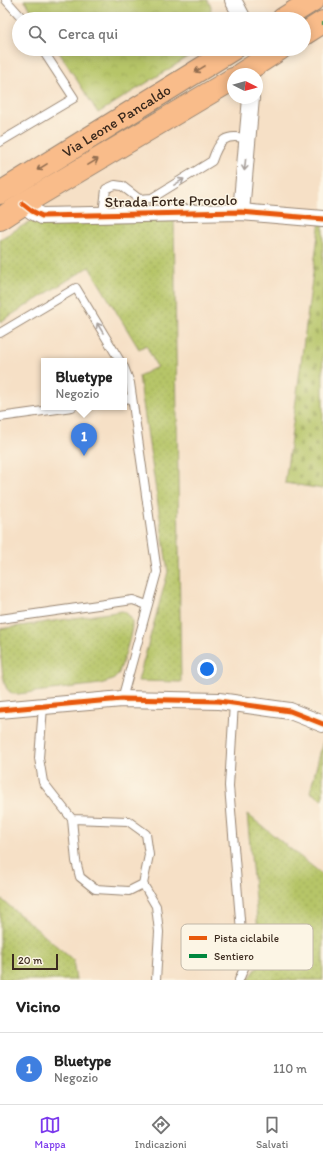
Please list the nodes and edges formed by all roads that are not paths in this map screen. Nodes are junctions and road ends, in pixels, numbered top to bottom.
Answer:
1 (6, 0) edge
2 (233, 0) edge
3 (313, 0) edge
4 (17, 12) edge
5 (239, 12) edge
6 (293, 12) edge
7 (323, 22) edge
8 (311, 30) edge
9 (47, 56) edge
10 (222, 56) edge
11 (264, 56) edge
12 (250, 68) edge
13 (227, 83) edge
14 (251, 104) edge
15 (248, 139) junction
16 (0, 142) edge
17 (0, 193) edge
18 (23, 204) junction
19 (241, 212) junction
20 (103, 214) junction
21 (0, 219) edge
22 (323, 219) edge
23 (0, 333) edge
24 (118, 358) edge
25 (127, 375) edge
26 (128, 399) edge
27 (50, 410) edge
28 (0, 417) edge
29 (148, 605) junction
30 (0, 619) edge
31 (122, 699) junction
32 (234, 703) junction
33 (43, 707) junction
34 (0, 708) edge
35 (323, 724) edge
36 (72, 819) junction
37 (143, 884) junction
38 (240, 924) edge
39 (243, 970) edge
40 (156, 980) edge
41 (239, 980) edge

1 - 4 lane
2 - 5 street
3 - 6 main road
7 - 8 main road
9 - 16 lane
10 -> 17 main road, Via Leone Pancaldo
11 - 12 main road, Via Leone Pancaldo
18 -> 13 main road, Via Leone Pancaldo
14 - 15 street, Strada Forte Procolo
15 -> 19 street, Strada Forte Procolo
20 -> 15 lane
18 - 20 street, Strada Forte Procolo
18 - 21 main road, Via Leone Pancaldo
19 - 20 street, Strada Forte Procolo
19 - 22 street, Strada Forte Procolo
24 -> 23 lane
25 - 26 lane
26 - 29 lane
27 - 28 lane
29 - 30 lane
29 - 31 lane
31 - 32 street
31 - 33 street
32 - 35 street
32 - 38 lane
33 - 34 street
33 - 36 lane
36 - 37 lane
36 - 37 lane
37 - 40 lane
39 - 41 lane

